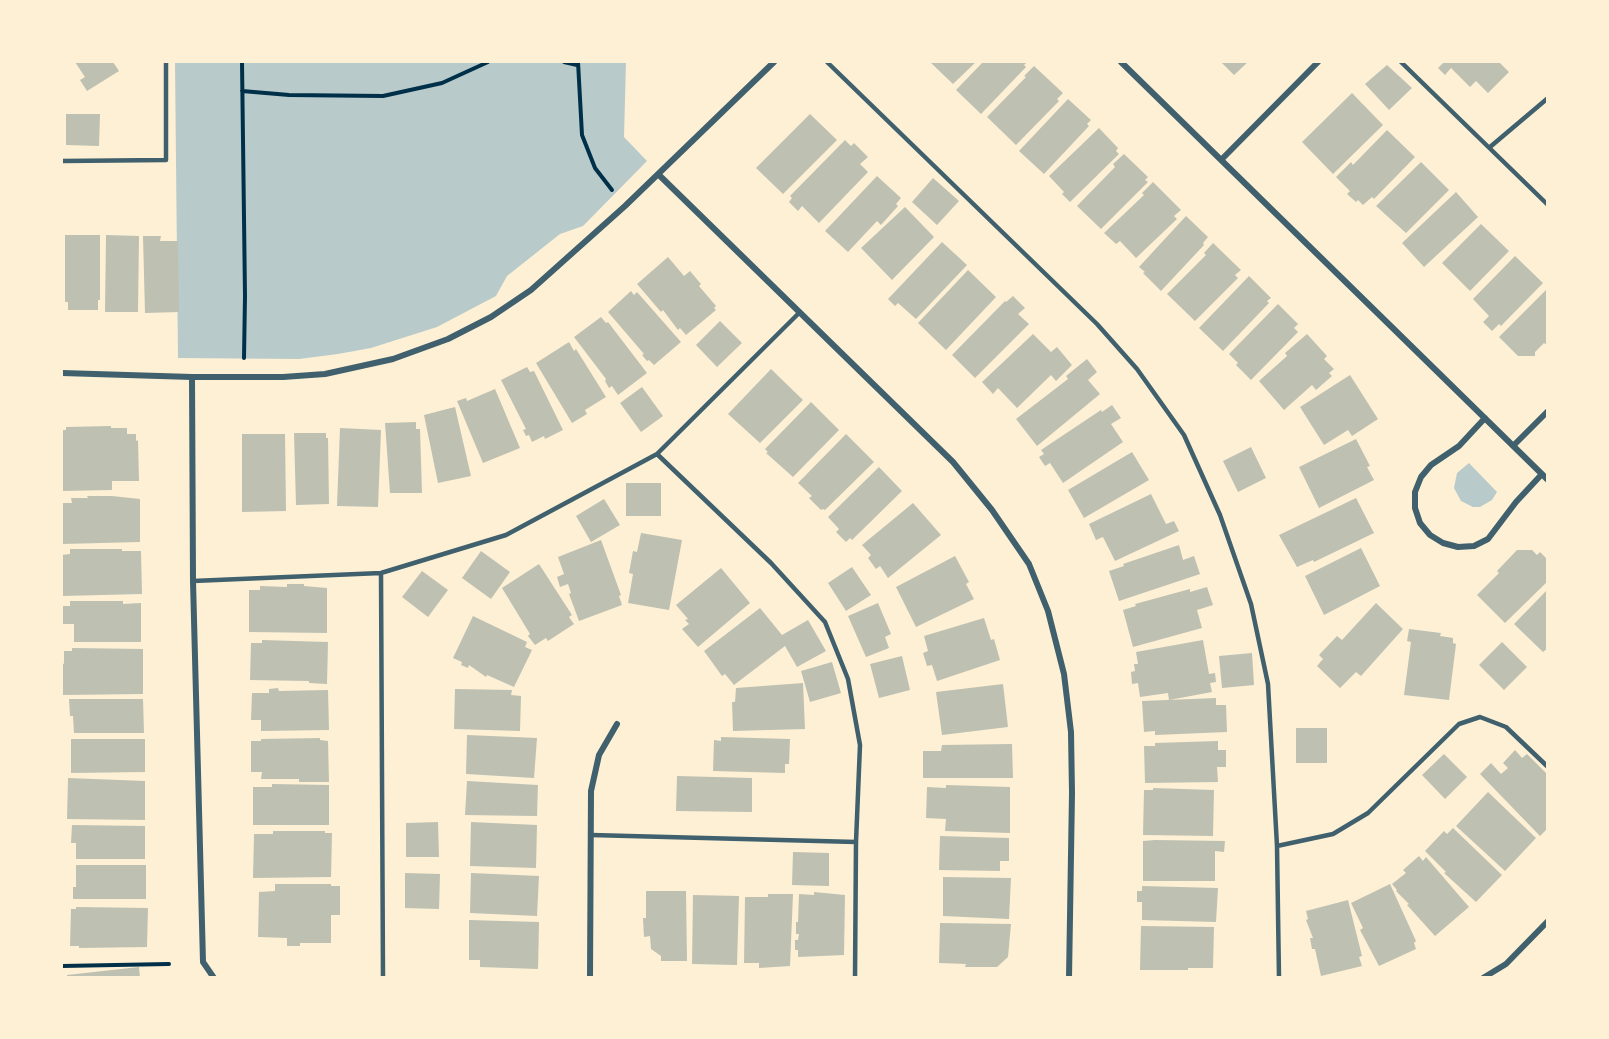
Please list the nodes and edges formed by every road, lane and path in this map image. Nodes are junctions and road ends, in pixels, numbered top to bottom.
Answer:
1 (166, 62) edge
2 (242, 62) edge
3 (488, 62) edge
4 (564, 62) edge
5 (774, 62) edge
6 (827, 62) edge
7 (1121, 62) edge
8 (1318, 62) edge
9 (1401, 62) edge
10 (577, 63) edge
11 (242, 91) junction
12 (1548, 98) edge
13 (1490, 147) junction
14 (1222, 159) junction
15 (62, 161) edge
16 (658, 174) junction
17 (614, 191) dead end
18 (1548, 205) edge
19 (800, 312) junction
20 (244, 358) dead end
21 (62, 373) edge
22 (192, 377) junction
23 (1548, 411) edge
24 (1485, 418) junction
25 (1513, 446) junction
26 (657, 454) junction
27 (1542, 474) junction
28 (1548, 480) edge
29 (381, 573) junction
30 (193, 581) junction
31 (617, 724) dead end
32 (1548, 767) edge
33 (591, 835) junction
34 (856, 842) junction
35 (1276, 846) junction
36 (1548, 921) edge
37 (169, 964) dead end
38 (62, 966) edge
39 (214, 978) edge
40 (383, 978) edge
41 (590, 978) edge
42 (855, 978) edge
43 (1069, 978) edge
44 (1279, 978) edge
45 (1483, 978) edge

1 - 15 lane
2 - 11 path
3 - 11 path
4 - 10 path
5 - 16 street
6 - 35 lane
7 - 14 street
8 - 14 street
9 - 13 lane
10 - 17 path
11 - 20 path
12 - 13 lane
13 - 18 lane
14 - 24 street
16 - 19 street
16 - 22 street
19 - 26 lane
19 - 43 street
21 - 22 street
22 - 30 street
23 - 25 street
24 - 25 street
24 - 27 street
25 - 27 street
26 - 29 lane
26 - 34 lane
27 - 28 street
29 - 30 lane
29 - 40 lane
30 - 39 street
31 - 33 street
32 - 35 lane
33 - 34 lane
33 - 41 street
34 - 42 lane
35 - 44 lane
36 - 45 street
37 - 38 path

